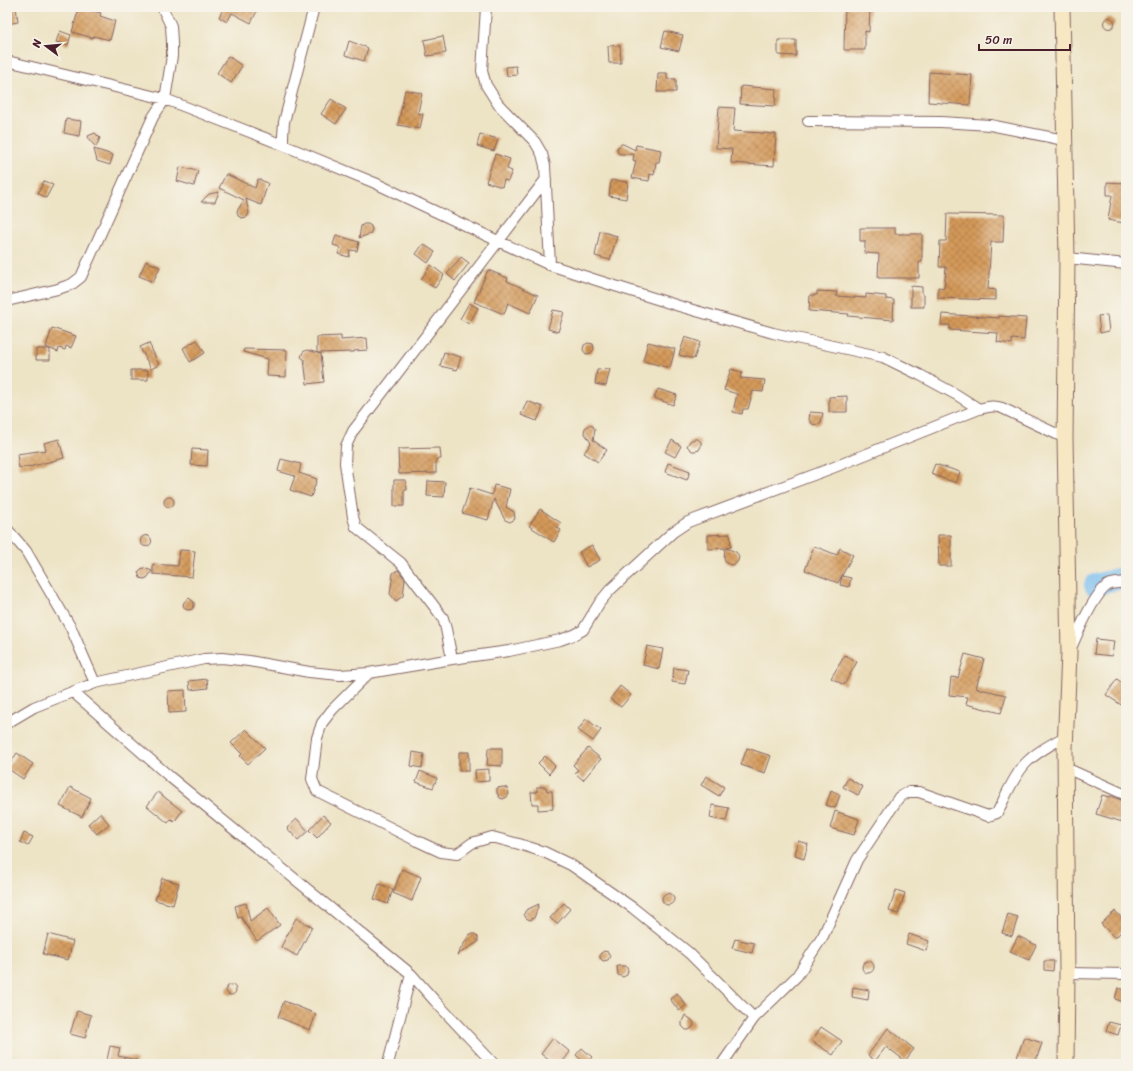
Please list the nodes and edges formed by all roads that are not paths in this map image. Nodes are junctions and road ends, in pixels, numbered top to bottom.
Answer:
1 (162, 7) edge
2 (314, 7) edge
3 (486, 7) edge
4 (1062, 7) edge
5 (7, 61) edge
6 (165, 99) junction
7 (808, 121) dead end
8 (1064, 140) junction
9 (283, 145) junction
10 (546, 179) junction
11 (498, 241) junction
12 (1066, 258) junction
13 (1126, 264) edge
14 (550, 265) junction
15 (7, 301) edge
16 (979, 410) junction
17 (1065, 438) junction
18 (7, 529) edge
19 (1126, 582) edge
20 (1069, 653) junction
21 (452, 659) junction
22 (369, 674) junction
23 (95, 683) junction
24 (73, 692) junction
25 (7, 723) edge
26 (1066, 736) junction
27 (1066, 768) junction
28 (1126, 795) edge
29 (1067, 973) junction
30 (411, 974) junction
31 (1126, 974) edge
32 (754, 1018) junction
33 (388, 1064) edge
34 (494, 1064) edge
35 (722, 1064) edge
36 (1066, 1064) edge

1 - 6 street
2 - 9 street
3 - 10 street
4 - 8 street
5 - 6 street
6 - 9 street
6 - 15 street
7 - 8 street
8 - 12 street
9 - 11 street
10 - 11 street
10 - 14 street
11 - 14 street
11 - 21 street
12 - 13 street
12 - 17 street
14 - 16 street
16 - 17 street
16 - 21 street
17 - 20 street
18 - 23 street
19 - 20 street
20 - 26 street
21 - 22 street
22 - 23 street
22 - 32 street
23 - 24 street
24 - 25 street
24 - 30 street
26 - 27 street
26 - 32 street
27 - 28 street
27 - 29 street
29 - 31 street
29 - 36 street
30 - 33 street
30 - 34 street
32 - 35 street

